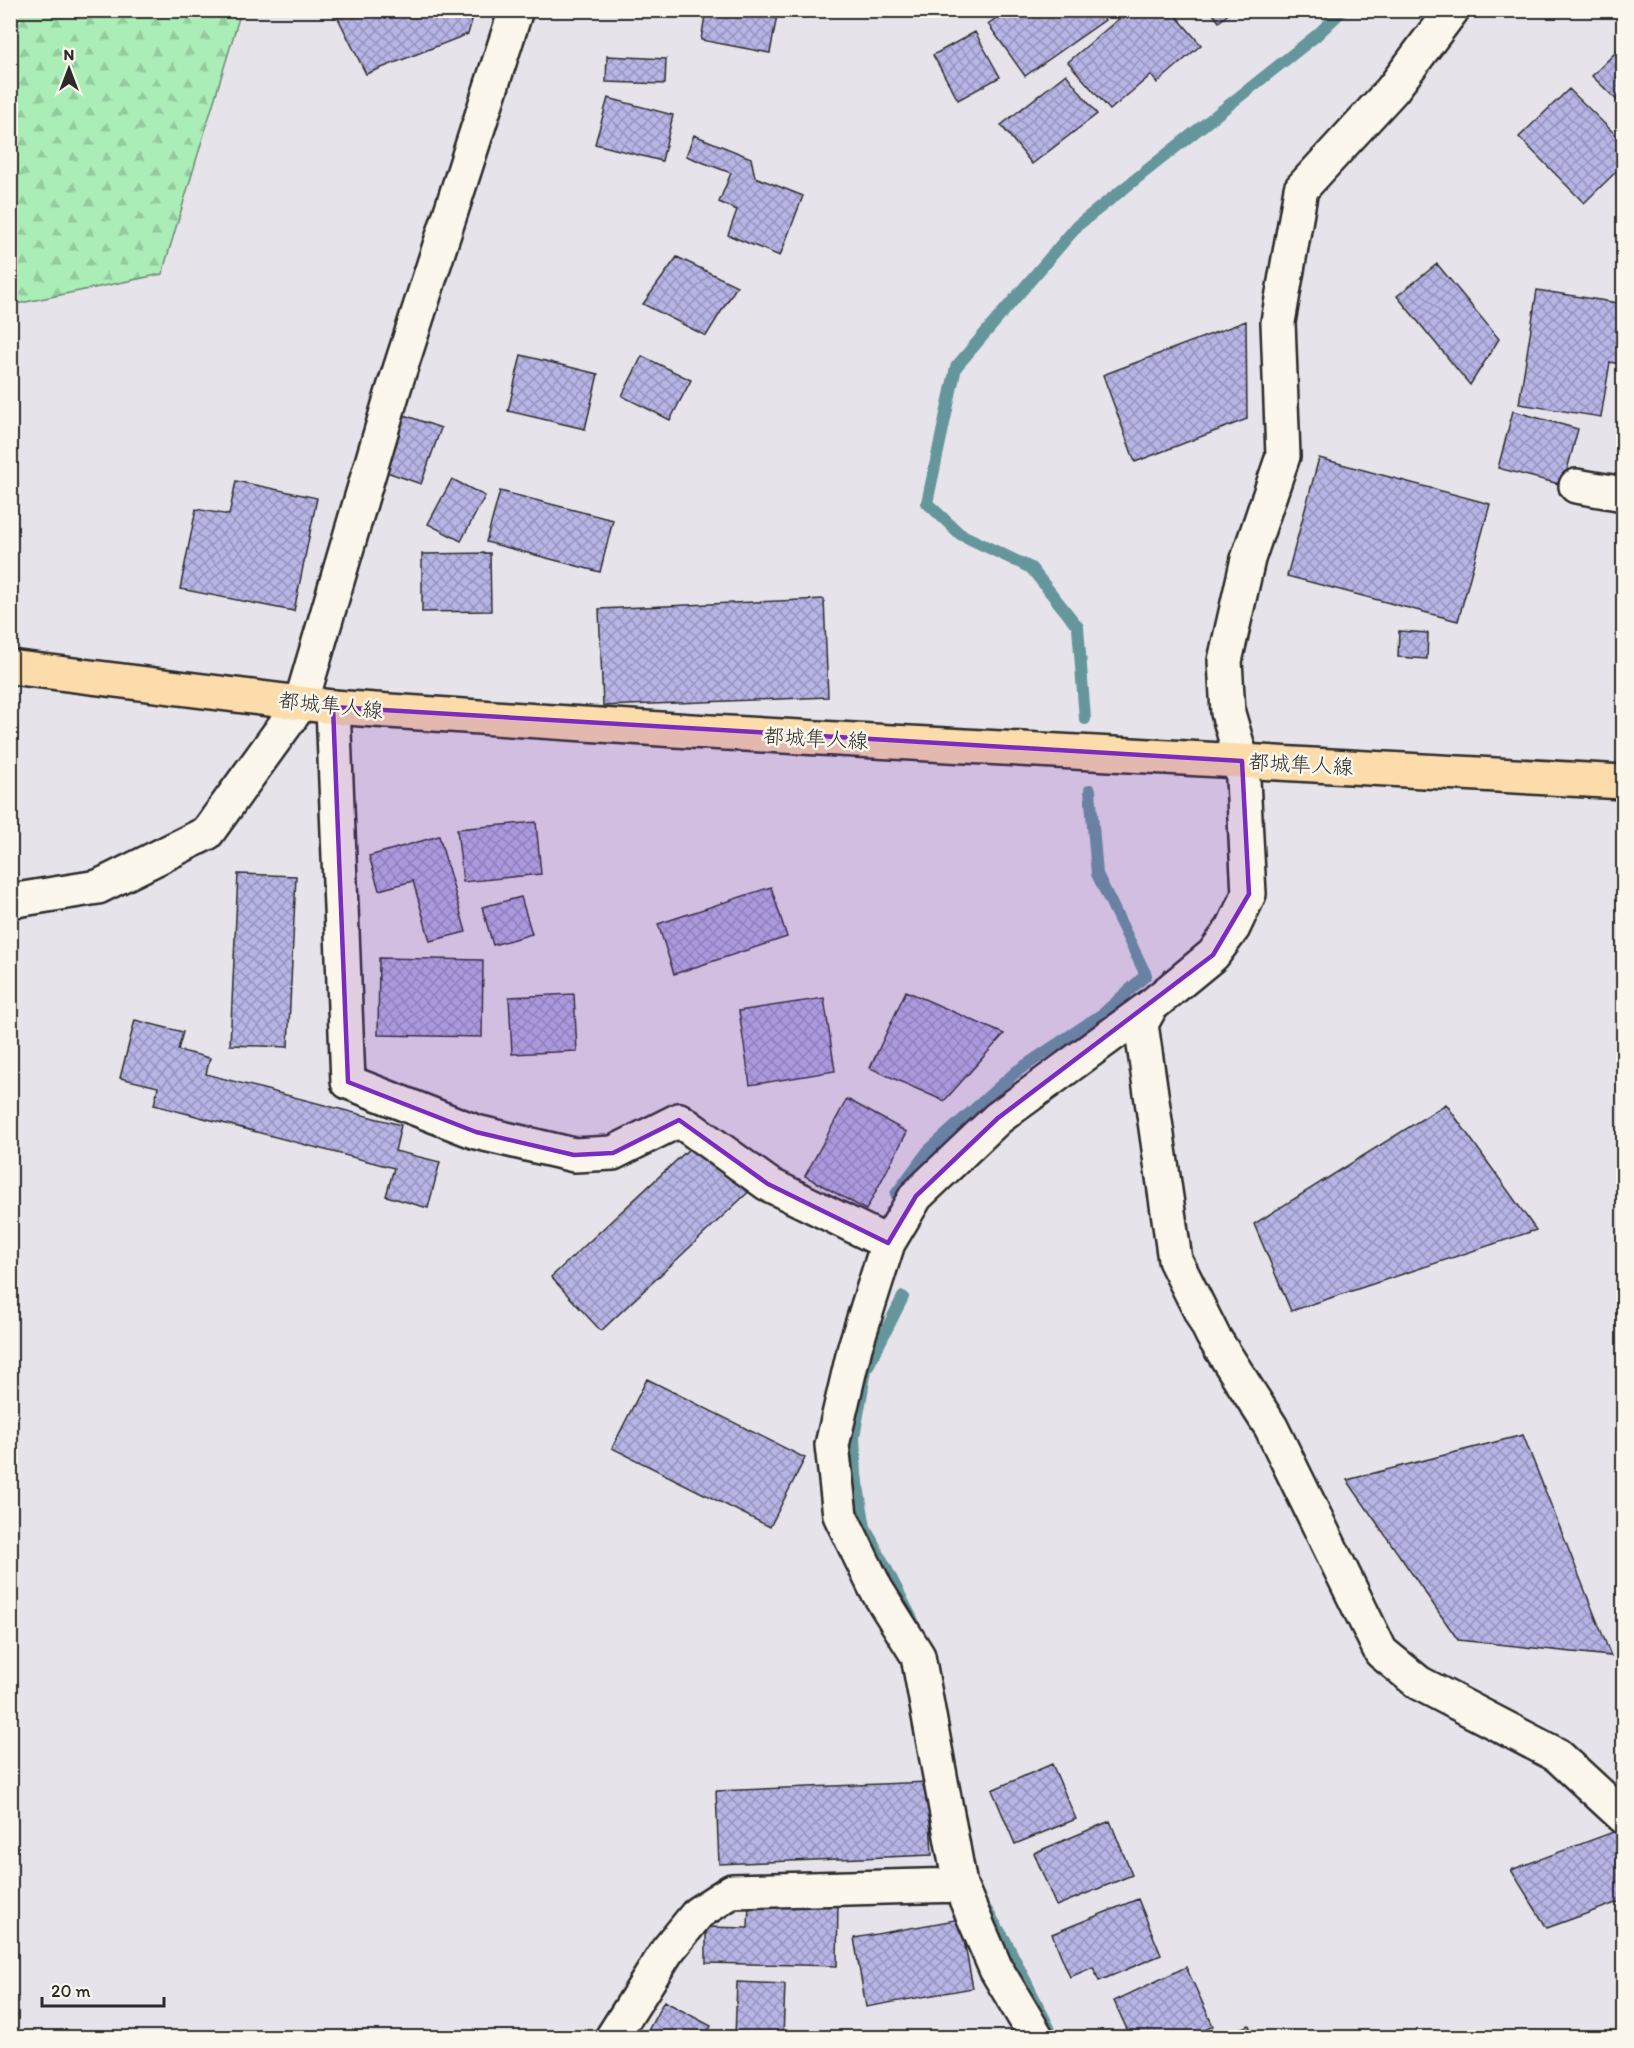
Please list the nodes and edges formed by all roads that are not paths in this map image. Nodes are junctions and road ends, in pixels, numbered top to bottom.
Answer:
1 (516, 10) edge
2 (1452, 10) edge
3 (1576, 486) dead end
4 (1623, 490) edge
5 (10, 667) edge
6 (317, 705) junction
7 (1242, 761) junction
8 (1623, 782) edge
9 (10, 901) edge
10 (1151, 1006) junction
11 (888, 1243) junction
12 (1623, 1816) edge
13 (960, 1885) junction
14 (612, 2037) edge
15 (1037, 2037) edge

1 - 6 street
2 - 7 street
3 - 4 street
5 - 6 main road, 都城隼人線
6 - 7 main road, 都城隼人線
6 - 9 street
6 - 11 street
7 - 8 main road, 都城隼人線
7 - 10 street
10 - 11 street
10 - 12 street
11 - 13 street
13 - 14 street
13 - 15 street

